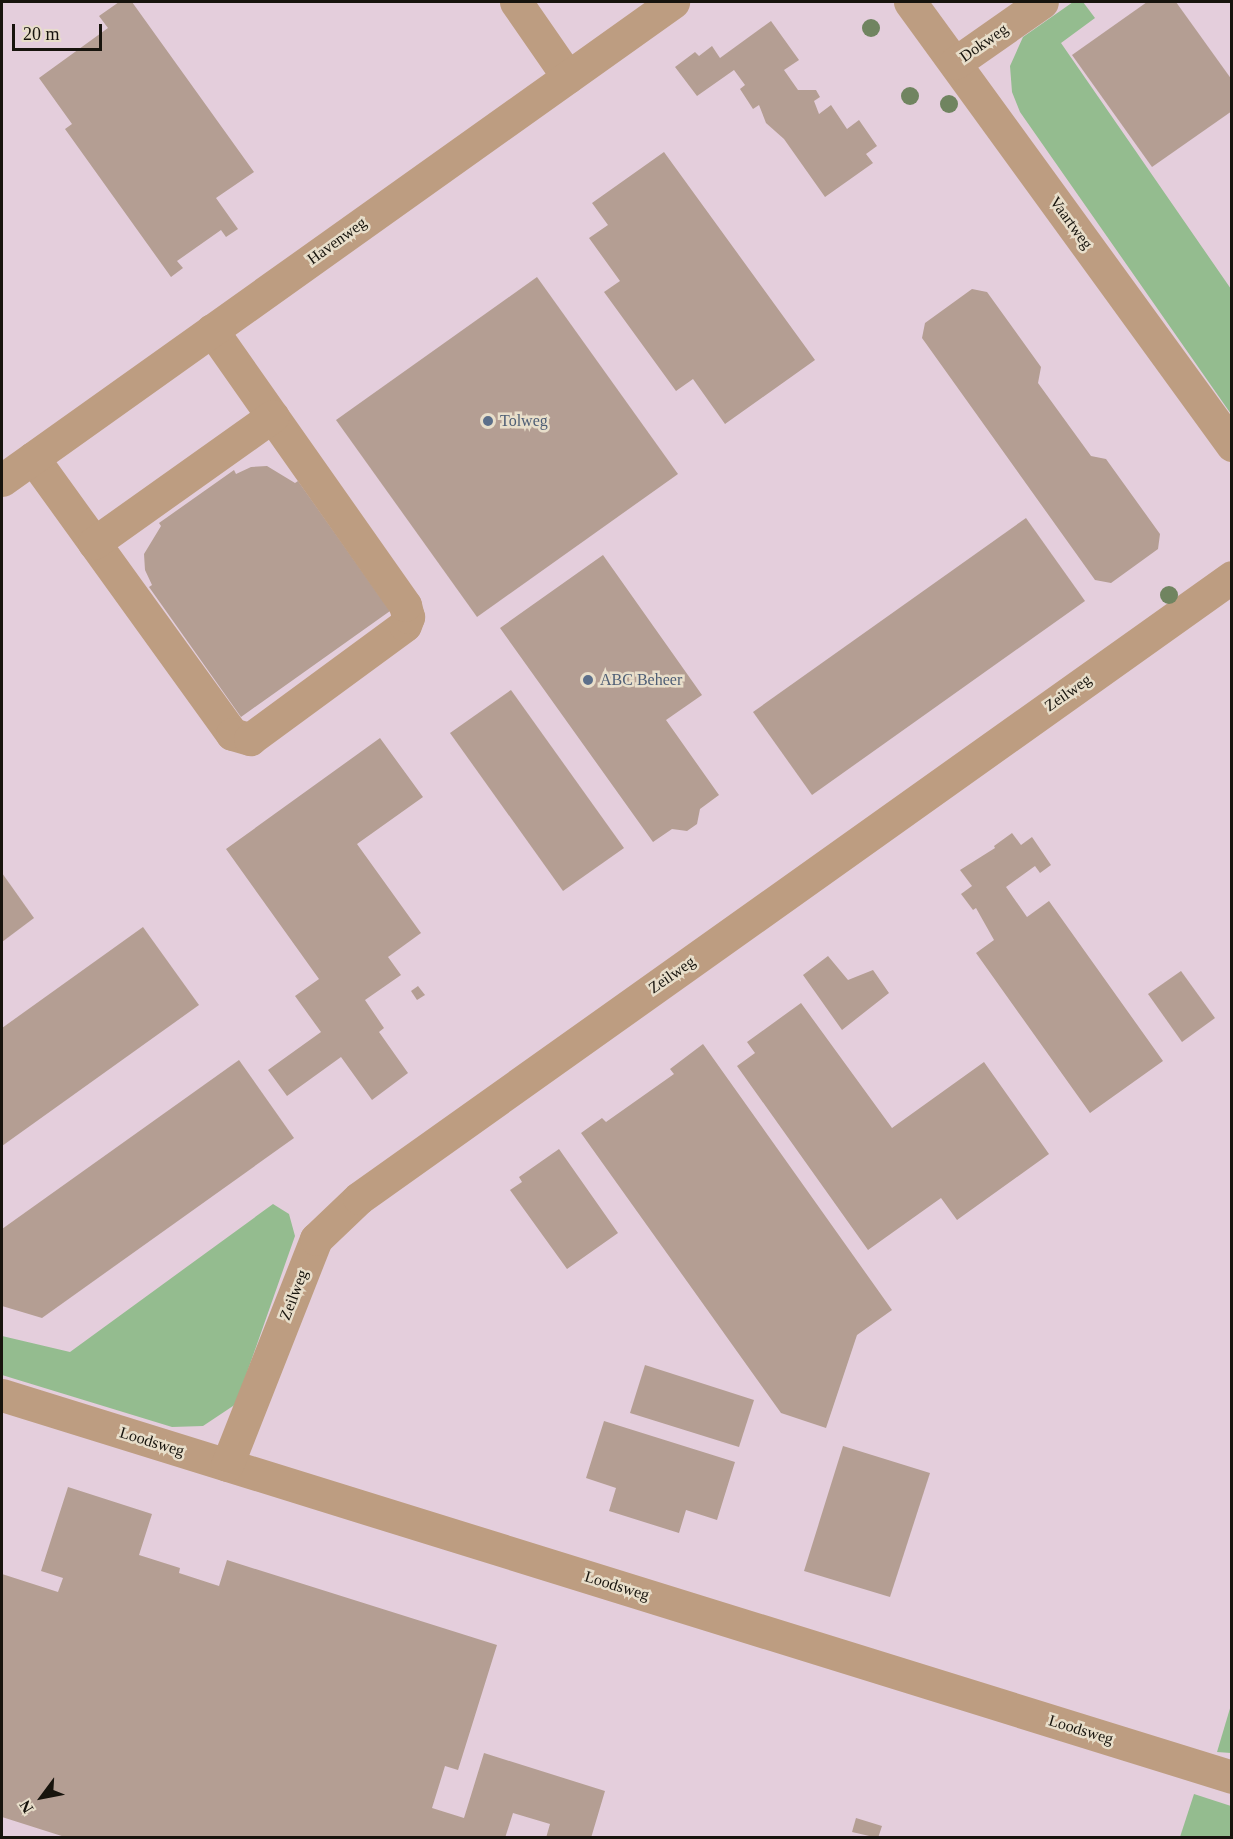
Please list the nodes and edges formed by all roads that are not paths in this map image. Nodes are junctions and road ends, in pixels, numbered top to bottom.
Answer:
1 (516, 2) edge
2 (673, 2) edge
3 (910, 2) edge
4 (1042, 2) edge
5 (955, 63) junction
6 (568, 76) junction
7 (212, 330) junction
8 (273, 416) junction
9 (1232, 445) edge
10 (33, 458) junction
11 (2, 480) edge
12 (94, 543) junction
13 (1232, 577) edge
14 (2, 1395) edge
15 (227, 1465) junction
16 (1232, 1777) edge

1 - 6 street
2 - 6 street, Havenweg
3 - 5 street, Vaartweg
4 - 5 street, Dokweg
5 - 9 street, Vaartweg
6 - 7 street, Havenweg
7 - 8 street
7 - 10 street, Havenweg
8 - 12 street
8 - 12 street
10 - 11 street, Havenweg
10 - 12 street
13 - 15 street, Zeilweg
14 - 15 street, Loodsweg
15 - 16 street, Loodsweg

